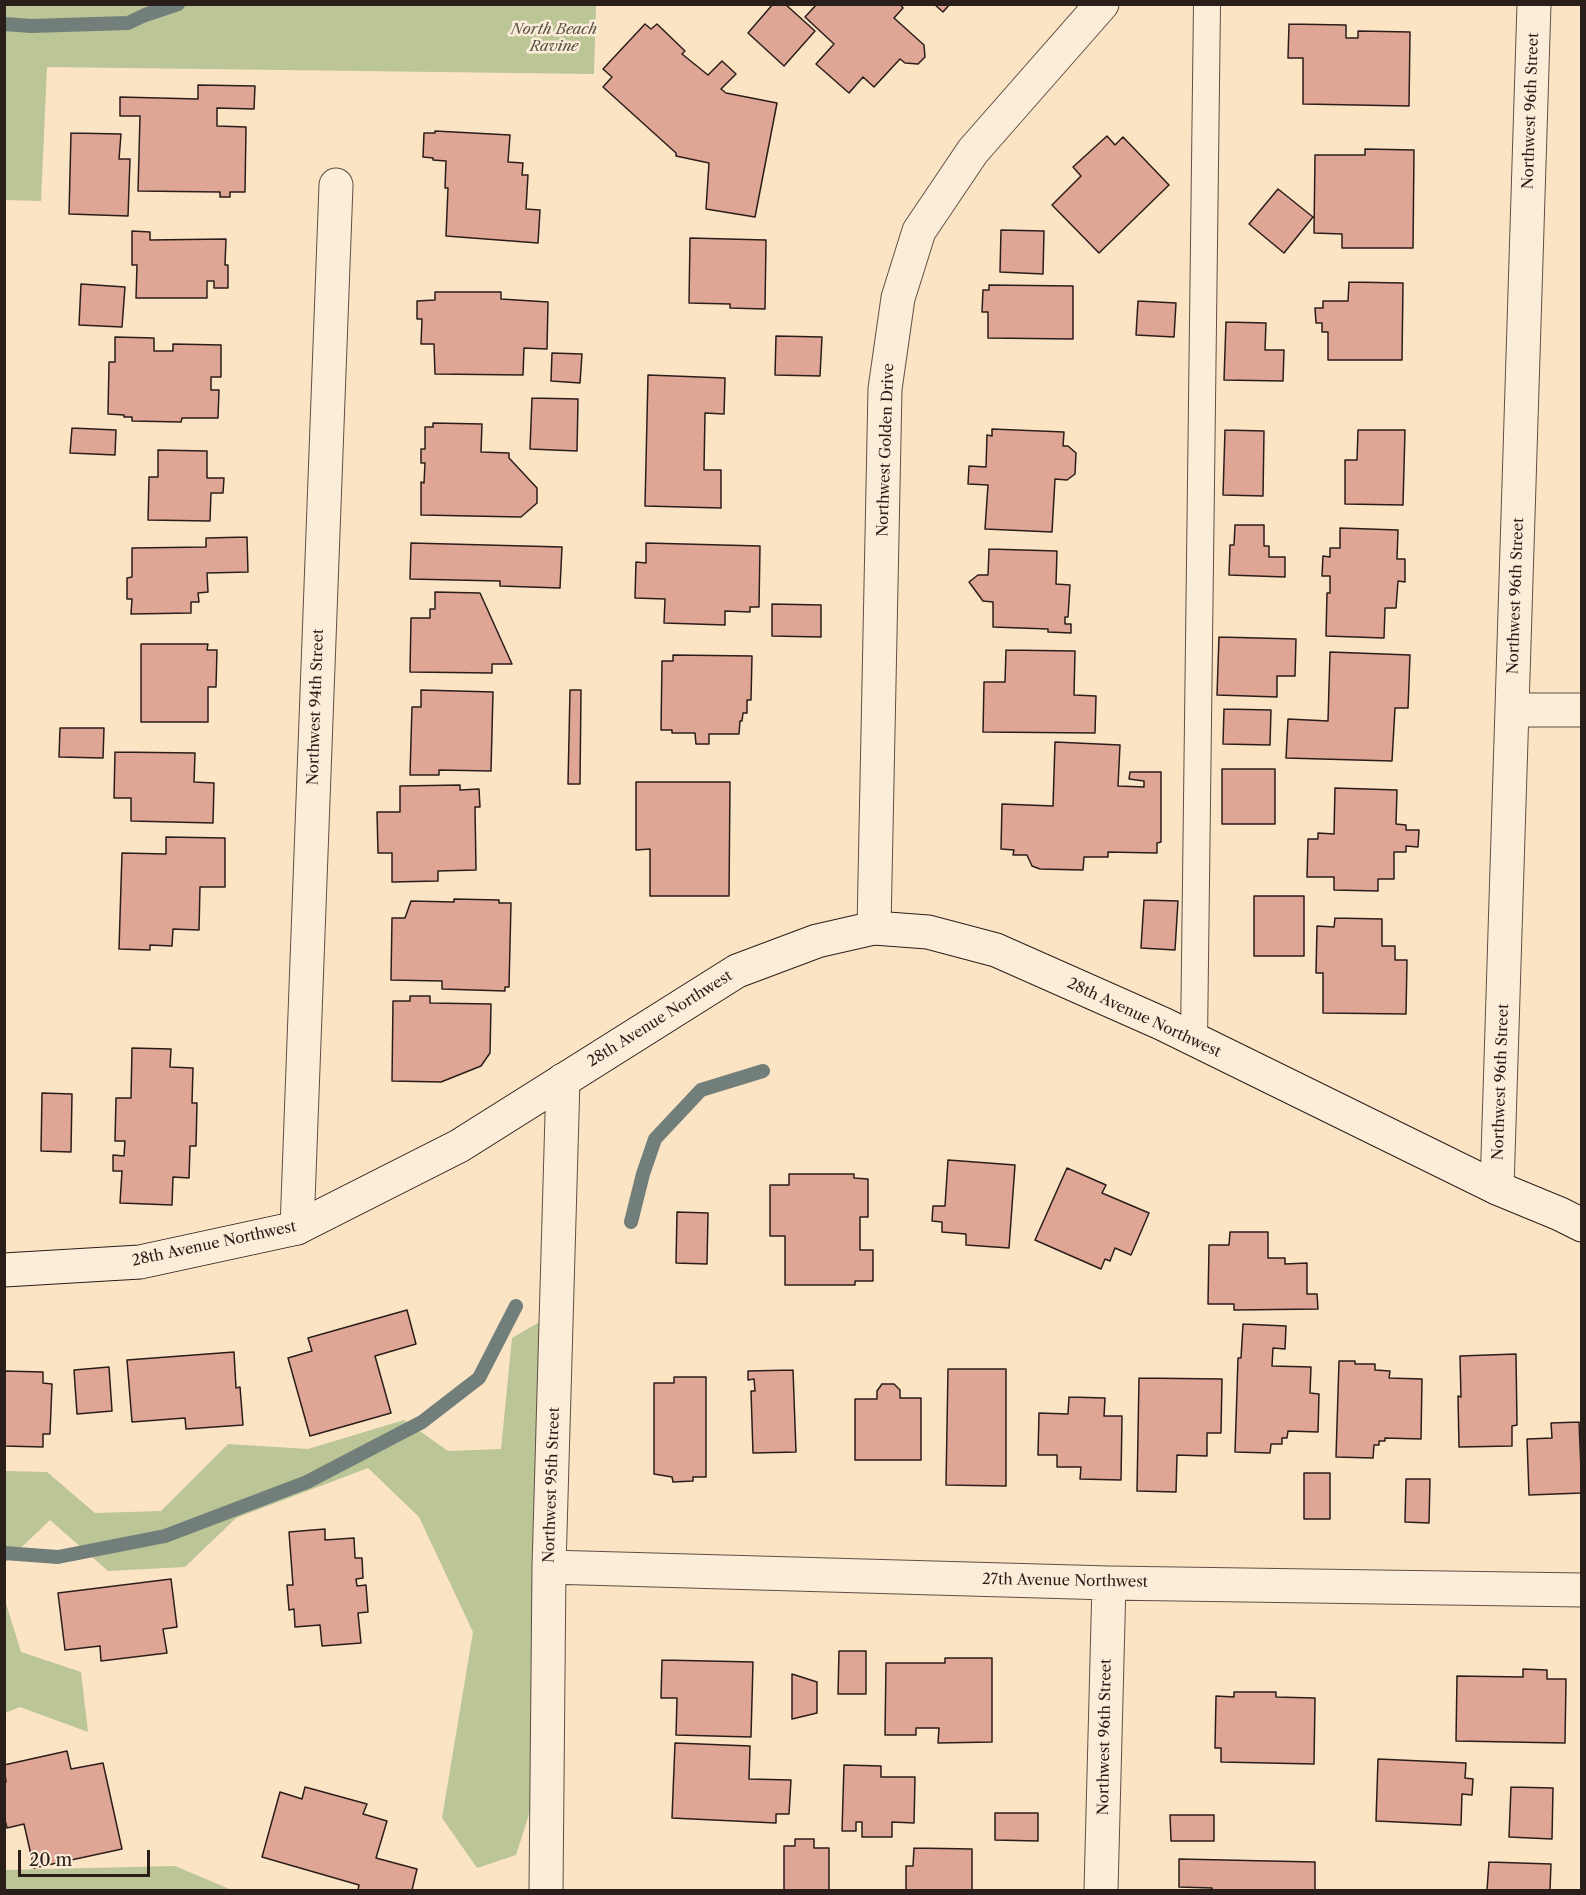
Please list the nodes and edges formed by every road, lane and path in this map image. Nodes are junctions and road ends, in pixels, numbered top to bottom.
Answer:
1 (1102, 4) edge
2 (1207, 4) edge
3 (1534, 4) edge
4 (336, 185) dead end
5 (1513, 710) junction
6 (1581, 710) edge
7 (874, 928) junction
8 (1194, 1040) junction
9 (563, 1080) junction
10 (1497, 1188) junction
11 (1574, 1216) edge
12 (297, 1228) junction
13 (4, 1270) edge
14 (549, 1567) junction
15 (1109, 1583) junction
16 (1581, 1590) edge
17 (546, 1890) edge
18 (1101, 1890) edge

1 - 7 street, Northwest Golden Drive
2 - 8 lane
3 - 5 street, Northwest 96th Street
4 - 12 street, Northwest 94th Street
5 - 6 street
5 - 10 street, Northwest 96th Street
7 - 8 street, 28th Avenue Northwest
7 - 9 street, 28th Avenue Northwest
8 - 10 street, 28th Avenue Northwest
9 - 12 street, 28th Avenue Northwest
9 - 14 street, Northwest 95th Street
10 - 11 street, 28th Avenue Northwest
12 - 13 street, 28th Avenue Northwest
14 - 15 street, 27th Avenue Northwest
14 - 17 street, Northwest 95th Street
15 - 16 street, 27th Avenue Northwest
15 - 18 street, Northwest 96th Street

